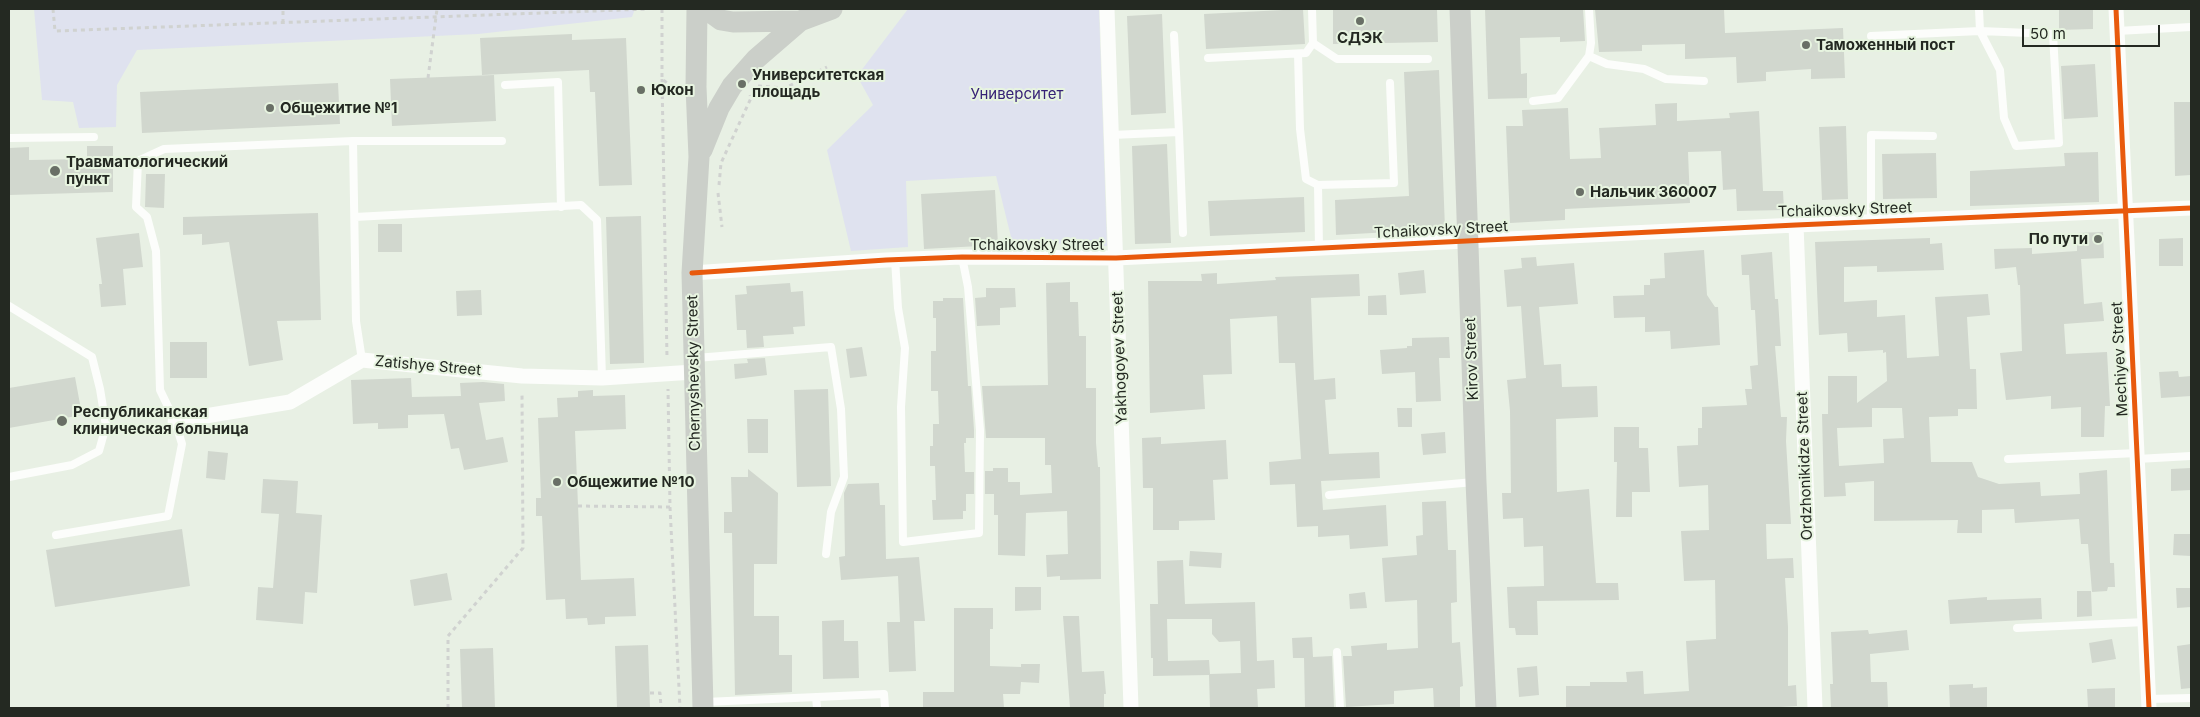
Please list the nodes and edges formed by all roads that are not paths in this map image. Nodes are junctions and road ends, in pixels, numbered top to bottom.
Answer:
1 (697, 9) edge
2 (706, 9) edge
3 (832, 9) edge
4 (1107, 9) edge
5 (1312, 9) edge
6 (1460, 9) edge
7 (1589, 9) edge
8 (1979, 9) edge
9 (2116, 9) edge
10 (811, 16) edge
11 (2191, 27) edge
12 (1980, 31) junction
13 (2117, 31) junction
14 (1174, 35) dead end
15 (1871, 36) dead end
16 (1313, 43) junction
17 (1298, 54) junction
18 (1589, 56) junction
19 (1208, 58) dead end
20 (1428, 59) dead end
21 (1704, 81) dead end
22 (1390, 83) dead end
23 (505, 85) dead end
24 (1533, 101) dead end
25 (1179, 132) junction
26 (1112, 134) junction
27 (1933, 136) dead end
28 (94, 137) dead end
29 (9, 138) edge
30 (353, 141) junction
31 (502, 141) dead end
32 (699, 157) junction
33 (1318, 185) junction
34 (561, 207) junction
35 (2191, 208) edge
36 (2126, 211) junction
37 (355, 217) junction
38 (1872, 222) junction
39 (1796, 225) junction
40 (1183, 233) dead end
41 (1468, 241) junction
42 (1319, 248) junction
43 (962, 257) junction
44 (1116, 258) junction
45 (894, 259) junction
46 (692, 273) junction
47 (9, 306) edge
48 (362, 360) junction
49 (694, 365) junction
50 (602, 378) junction
51 (175, 421) junction
52 (2137, 456) junction
53 (2191, 456) edge
54 (2008, 459) dead end
55 (9, 477) edge
56 (1476, 482) junction
57 (1329, 495) dead end
58 (56, 535) dead end
59 (826, 554) dead end
60 (2144, 622) junction
61 (2017, 628) dead end
62 (1337, 652) dead end
63 (816, 697) junction
64 (2191, 698) edge
65 (2148, 704) edge
66 (703, 705) edge
67 (817, 708) edge
68 (885, 708) edge
69 (1131, 708) edge
70 (1340, 708) edge
71 (1486, 708) edge
72 (1815, 708) edge

1 - 32 street
2 - 10 street
3 - 10 street
4 - 26 street, Yakhogoyev Street
5 - 16 lane
6 - 41 street, Kirov Street
7 - 18 lane
8 - 12 lane
9 - 13 street, Mechiyev Street
10 - 32 street
11 - 13 lane
12 - 12 lane
12 - 15 lane
13 - 36 street, Mechiyev Street
14 - 25 lane
16 - 17 lane
16 - 20 lane
17 - 19 lane
17 - 33 lane
18 - 21 lane
18 - 24 lane
22 - 33 lane
23 - 34 lane
25 - 26 lane
25 - 40 lane
26 - 44 street, Yakhogoyev Street
27 - 38 lane
28 - 29 lane
30 - 31 lane
30 - 37 lane
30 - 51 lane
32 - 46 street, Chernyshevsky Street
33 - 42 lane
34 - 37 lane
34 - 50 lane
35 - 36 street, Tchaikovsky Street
36 - 38 street, Tchaikovsky Street
36 - 52 street, Mechiyev Street
37 - 48 lane
38 - 39 street, Tchaikovsky Street
39 - 41 street, Tchaikovsky Street
39 - 72 street, Ordzhonikidze Street
41 - 42 street, Tchaikovsky Street
41 - 56 street, Kirov Street
42 - 44 street, Tchaikovsky Street
43 - 44 street, Tchaikovsky Street
43 - 45 street, Tchaikovsky Street
43 - 45 lane
44 - 69 street, Yakhogoyev Street
45 - 46 street, Tchaikovsky Street
46 - 49 street, Chernyshevsky Street
47 - 55 lane
48 - 50 street, Zatishye Street
48 - 51 street, Zatishye Street
49 - 50 street, Zatishye Street
49 - 59 lane
49 - 66 street, Chernyshevsky Street
51 - 58 lane
52 - 53 lane
52 - 54 lane
52 - 60 street, Mechiyev Street
56 - 57 lane
56 - 71 street, Kirov Street
60 - 61 lane
60 - 65 street, Mechiyev Street
62 - 70 lane
63 - 66 lane
63 - 67 lane
63 - 68 lane
64 - 65 lane

